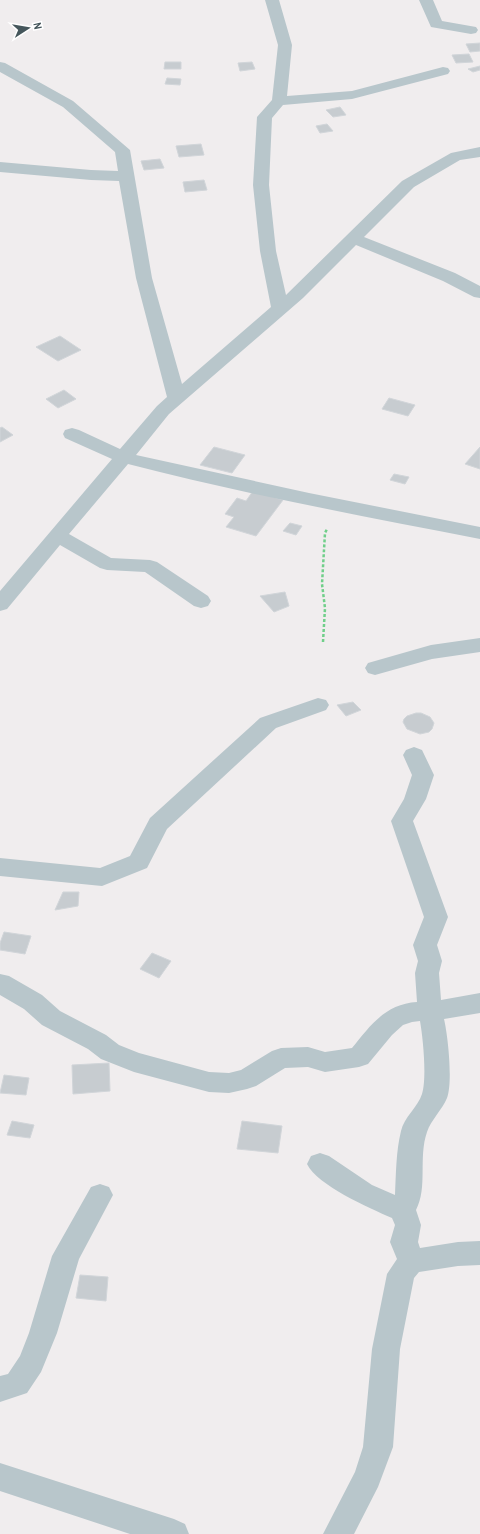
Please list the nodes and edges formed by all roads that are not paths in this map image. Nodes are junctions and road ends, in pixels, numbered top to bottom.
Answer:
1 (272, 0) edge
2 (426, 0) edge
3 (471, 30) dead end
4 (0, 66) edge
5 (443, 71) dead end
6 (279, 100) junction
7 (480, 152) edge
8 (0, 167) edge
9 (126, 176) junction
10 (353, 238) junction
11 (480, 292) edge
12 (280, 308) junction
13 (177, 398) junction
14 (72, 434) dead end
15 (123, 457) junction
16 (480, 532) edge
17 (57, 535) junction
18 (201, 601) dead end
19 (0, 604) edge
20 (480, 645) edge
21 (375, 668) dead end
22 (318, 705) dead end
23 (414, 755) dead end
24 (0, 867) edge
25 (0, 983) edge
26 (480, 1003) edge
27 (431, 1011) junction
28 (320, 1164) dead end
29 (100, 1195) dead end
30 (402, 1210) junction
31 (480, 1254) edge
32 (411, 1261) junction
33 (0, 1389) edge
34 (0, 1477) edge
35 (174, 1534) edge
36 (338, 1534) edge

1 - 6 street
2 - 3 street
4 - 9 street
5 - 6 street
6 - 12 street
7 - 10 street
8 - 9 street
9 - 13 street
10 - 11 street
10 - 12 street
12 - 13 street
13 - 15 street
14 - 15 street
15 - 16 street
15 - 17 street
17 - 18 street
17 - 19 street
20 - 21 street
22 - 24 street
23 - 27 street
25 - 27 street
26 - 27 street
27 - 30 street
28 - 30 street
29 - 33 street
30 - 32 street
31 - 32 street
32 - 36 street
34 - 35 street

